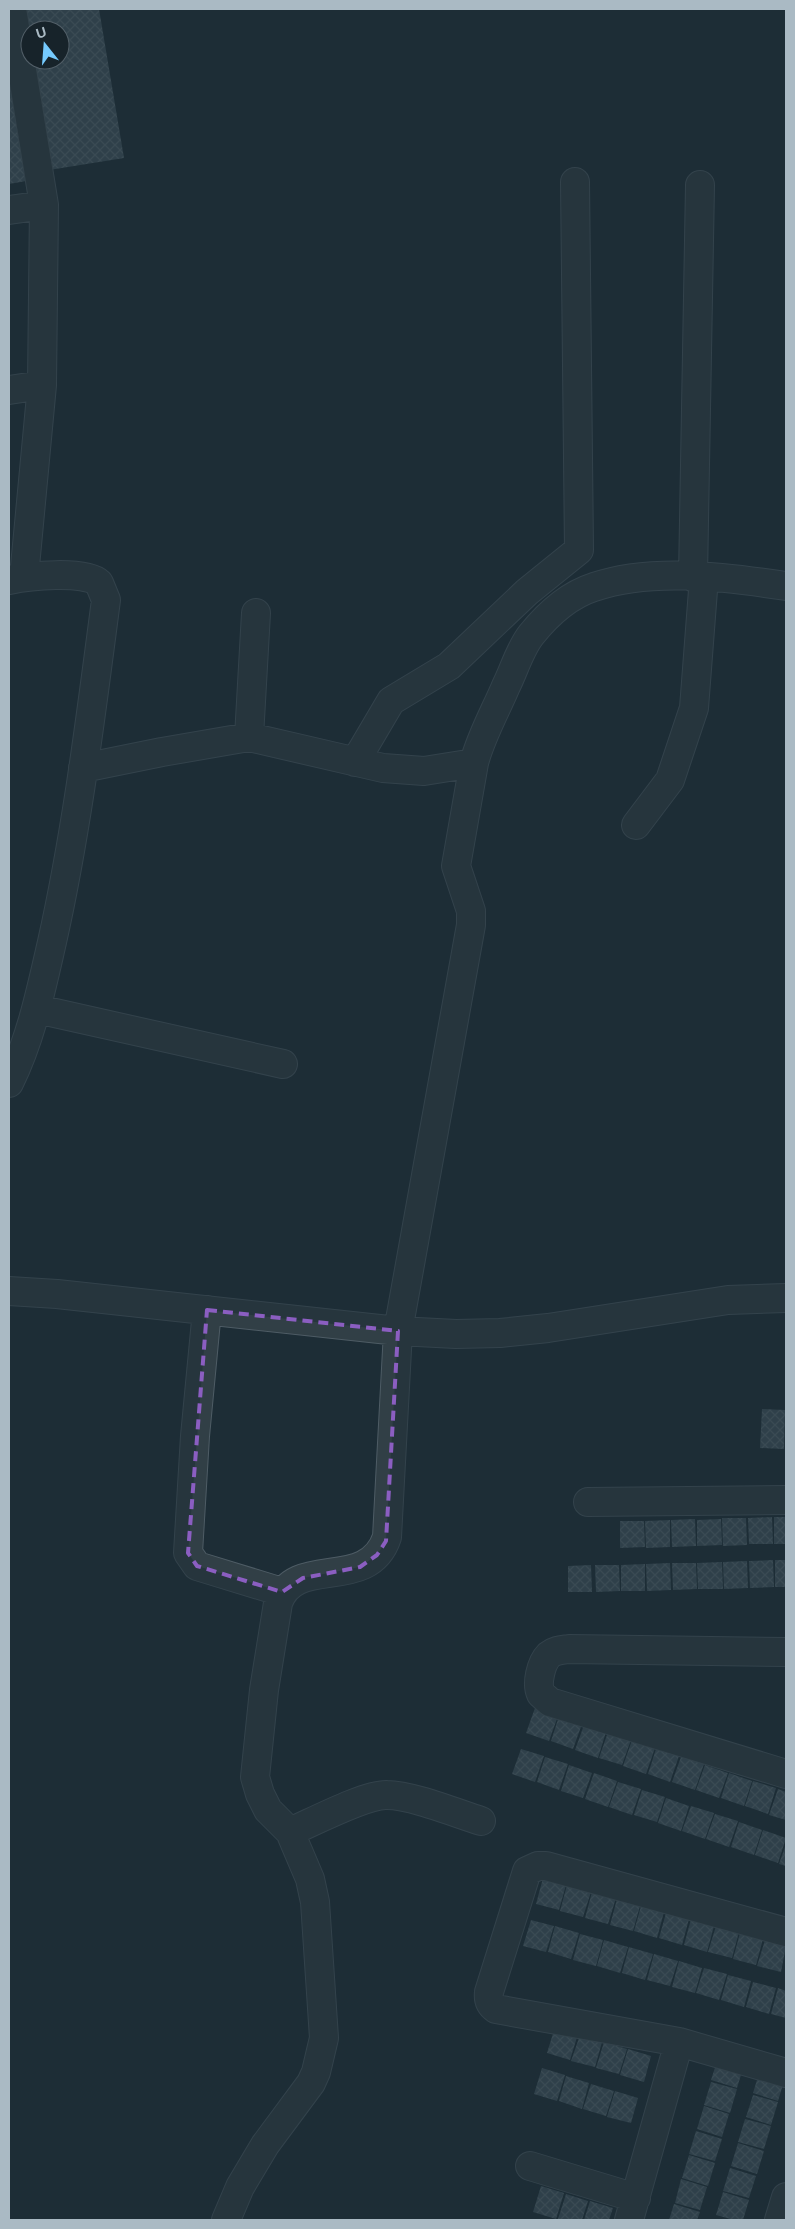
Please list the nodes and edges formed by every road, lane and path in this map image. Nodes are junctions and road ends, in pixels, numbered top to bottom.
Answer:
1 (12, 9) edge
2 (575, 182) dead end
3 (700, 185) dead end
4 (44, 205) junction
5 (9, 210) edge
6 (42, 384) junction
7 (9, 390) edge
8 (579, 550) junction
9 (698, 577) junction
10 (16, 578) edge
11 (786, 586) edge
12 (592, 588) junction
13 (256, 613) dead end
14 (249, 737) junction
15 (355, 762) junction
16 (474, 763) junction
17 (83, 768) junction
18 (636, 825) dead end
19 (37, 1008) junction
20 (283, 1064) dead end
21 (9, 1084) edge
22 (9, 1291) edge
23 (786, 1298) edge
24 (207, 1310) junction
25 (398, 1331) junction
26 (786, 1500) edge
27 (588, 1502) dead end
28 (282, 1592) junction
29 (786, 1652) edge
30 (784, 1770) edge
31 (481, 1821) dead end
32 (290, 1832) junction
33 (786, 1932) edge
34 (678, 2042) junction
35 (786, 2073) edge
36 (530, 2166) dead end
37 (786, 2197) edge
38 (633, 2209) edge
39 (226, 2220) edge
40 (779, 2220) edge

1 - 4 street
2 - 8 street
3 - 9 street
4 - 5 street
4 - 6 street
6 - 7 street
6 - 10 street
8 - 12 street
8 - 15 street
9 - 11 street
9 - 12 street
9 - 18 street
10 - 17 street
12 - 16 street
13 - 14 street
14 - 15 street
14 - 17 street
15 - 16 street
16 - 25 street
17 - 19 street
19 - 20 street
19 - 21 street
22 - 24 street
23 - 25 street
24 - 25 street
24 - 28 street
25 - 28 street
26 - 27 street
28 - 32 street
29 - 30 street
31 - 32 street
32 - 39 street
33 - 34 street
34 - 35 street
34 - 38 street
36 - 38 street
37 - 40 street

